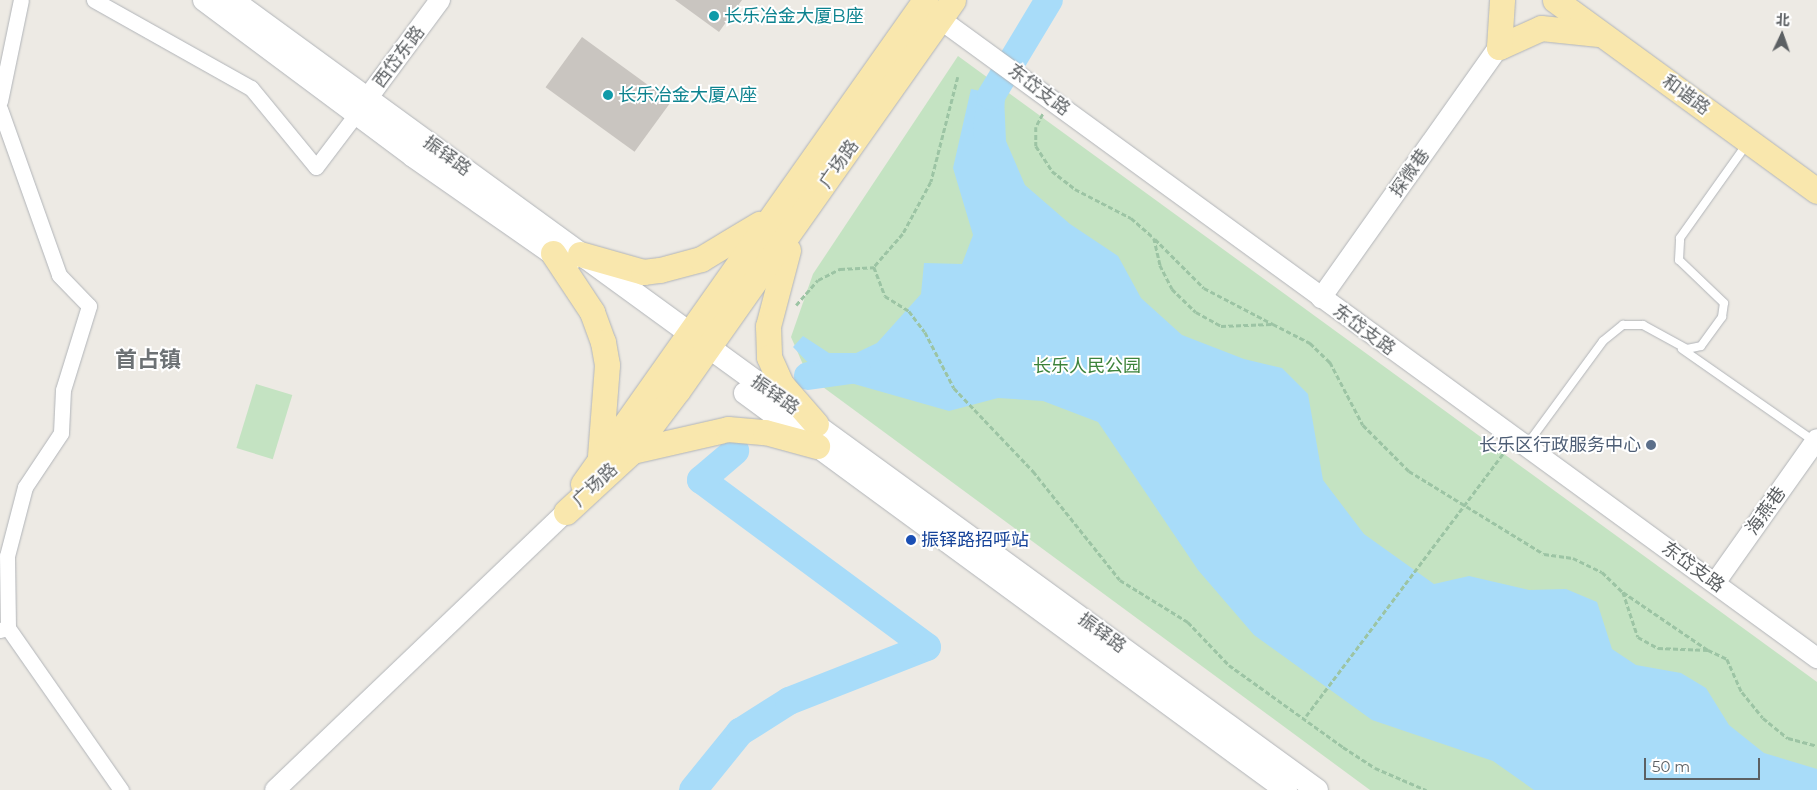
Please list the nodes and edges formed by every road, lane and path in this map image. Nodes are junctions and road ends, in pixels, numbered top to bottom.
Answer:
1 (21, 0) edge
2 (94, 0) edge
3 (204, 0) edge
4 (232, 0) edge
5 (440, 0) edge
6 (1502, 0) edge
7 (1555, 0) edge
8 (1584, 0) edge
9 (930, 5) edge
10 (1602, 34) junction
11 (1499, 47) junction
12 (958, 77) dead end
13 (0, 101) edge
14 (1045, 105) junction
15 (362, 106) junction
16 (0, 109) edge
17 (1749, 141) junction
18 (1817, 170) edge
19 (1817, 191) edge
20 (773, 214) junction
21 (794, 228) junction
22 (1154, 238) junction
23 (553, 253) junction
24 (580, 254) junction
25 (874, 267) junction
26 (1321, 298) junction
27 (793, 309) dead end
28 (1273, 324) junction
29 (1678, 346) junction
30 (695, 347) junction
31 (817, 435) junction
32 (1816, 441) edge
33 (1521, 443) junction
34 (632, 451) junction
35 (600, 458) junction
36 (1461, 505) junction
37 (566, 512) junction
38 (3, 554) edge
39 (1714, 583) junction
40 (1623, 592) junction
41 (4, 629) edge
42 (1708, 650) junction
43 (1817, 658) edge
44 (1305, 717) junction
45 (1817, 746) edge
46 (121, 790) edge
47 (276, 790) edge
48 (1286, 790) edge
49 (1317, 790) edge
50 (1426, 790) edge

1 - 13 street
2 - 15 street
3 - 15 main road, 振铎路
4 - 15 main road, 振铎路
5 - 15 street, 西岱东路
6 - 11 main road
7 - 10 main road, 和谐路
8 - 18 main road, 和谐路
9 - 14 street, 东岱支路
9 - 20 main road, 广场路
9 - 21 main road, 广场路
10 - 11 main road
10 - 17 main road, 和谐路
11 - 26 street, 探微巷
12 - 25 path
14 - 22 path
14 - 26 street, 东岱支路
15 - 23 main road, 振铎路
15 - 24 main road, 振铎路
16 - 38 street
17 - 19 main road, 和谐路
17 - 29 lane
20 - 24 main road
20 - 30 main road, 广场路
21 - 30 main road, 广场路
21 - 31 main road
22 - 28 path
22 - 28 path
23 - 30 main road, 振铎路
23 - 35 main road
24 - 30 main road, 振铎路
25 - 27 path
25 - 44 path
26 - 33 street, 东岱支路
28 - 36 path
29 - 32 lane
29 - 33 lane
30 - 31 main road, 振铎路
30 - 34 main road, 广场路
30 - 35 main road, 广场路
31 - 34 main road
31 - 48 main road, 振铎路
31 - 49 main road, 振铎路
32 - 39 street, 海燕巷
33 - 36 path
33 - 39 street, 东岱支路
34 - 37 main road, 广场路
35 - 37 main road, 广场路
36 - 40 path
36 - 44 path
37 - 47 street
38 - 41 street
39 - 43 street, 东岱支路
40 - 42 path
40 - 42 path
41 - 46 street
42 - 45 path
44 - 50 path

